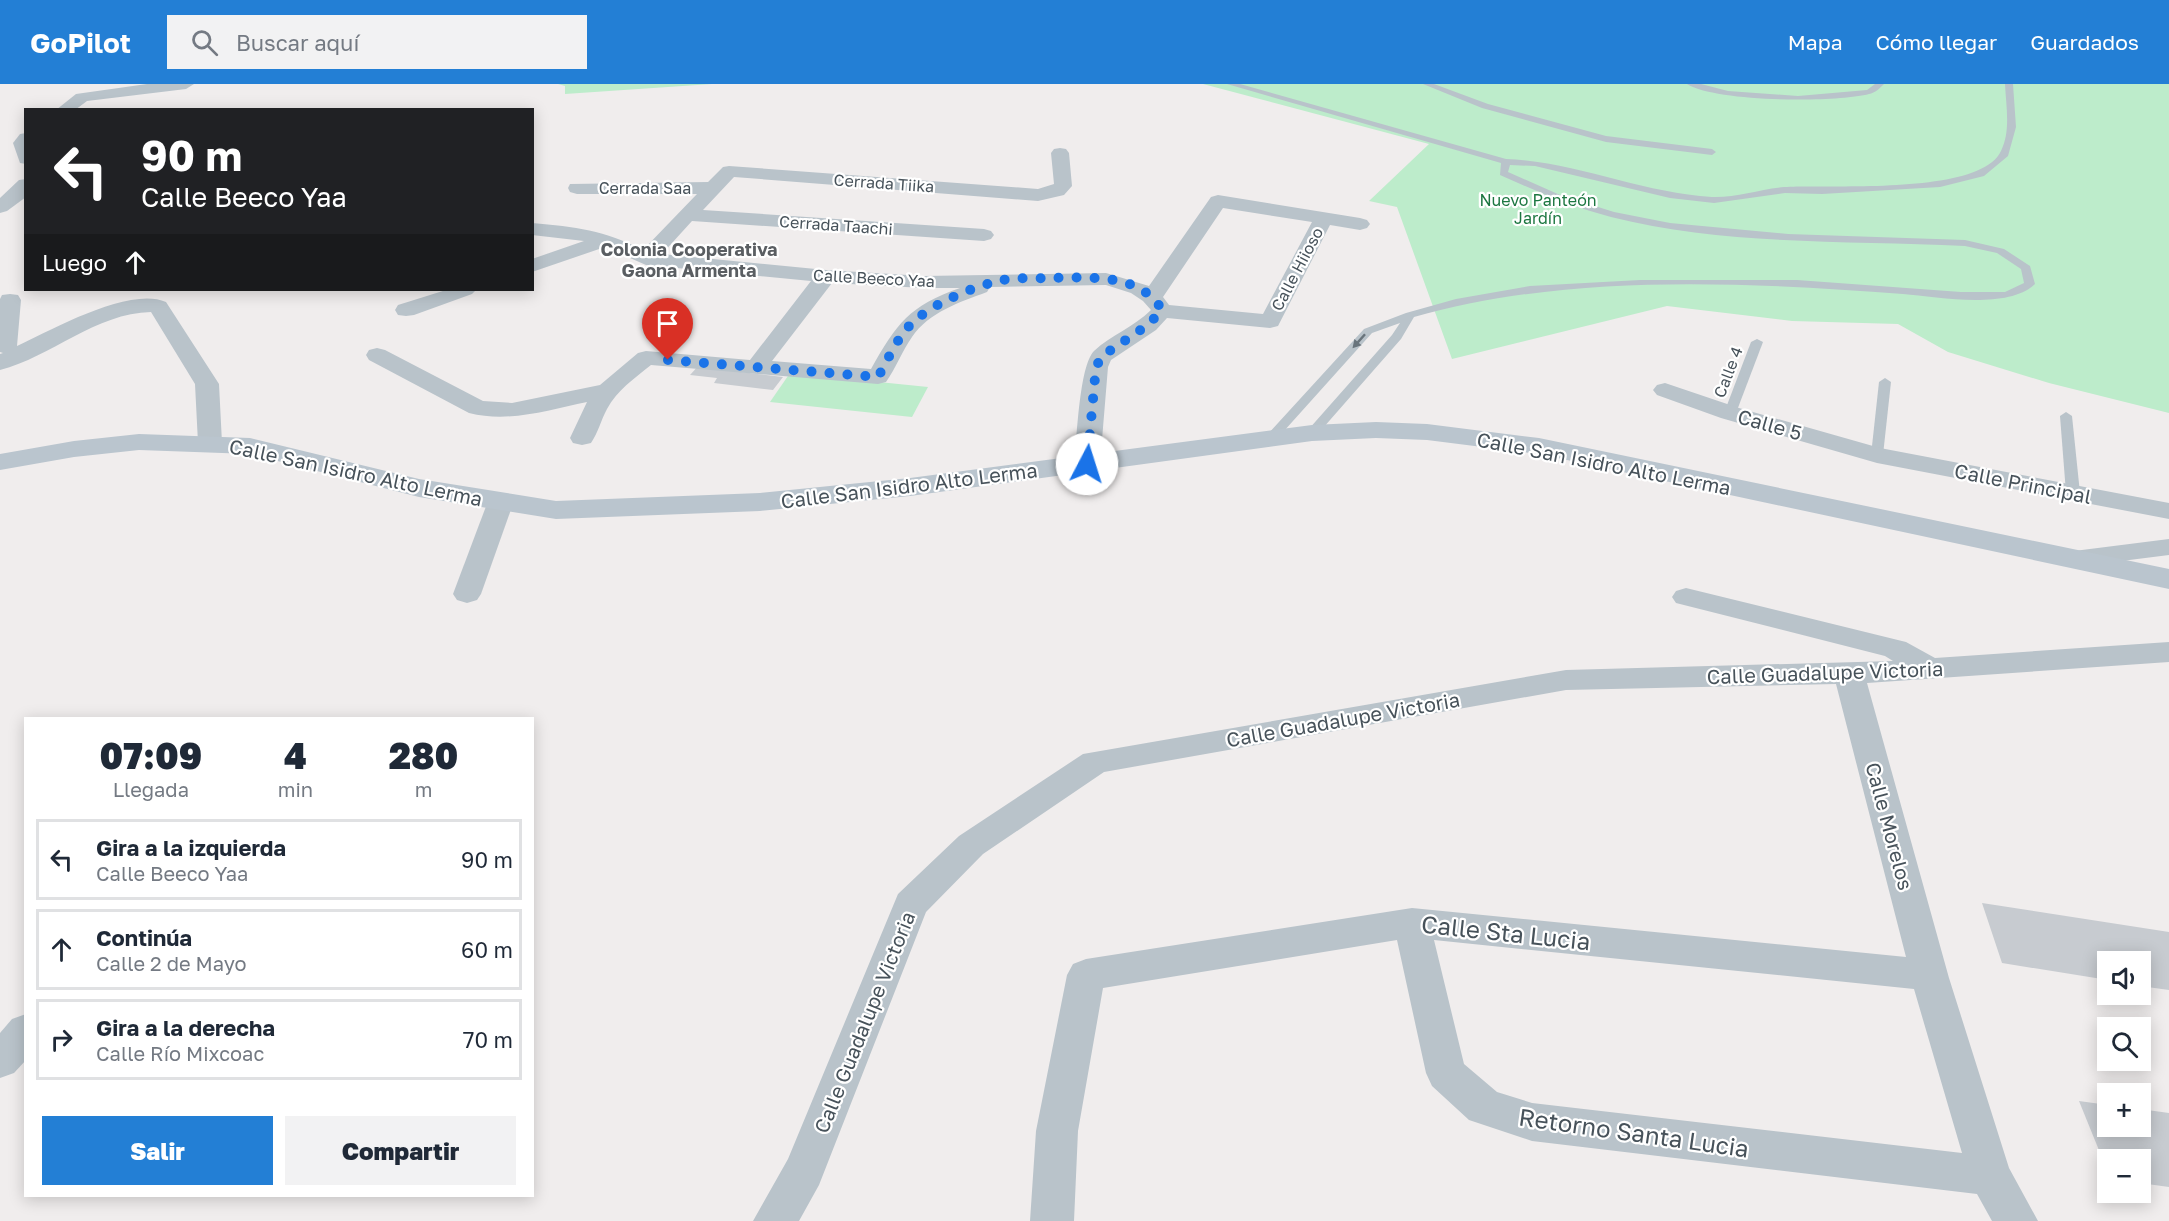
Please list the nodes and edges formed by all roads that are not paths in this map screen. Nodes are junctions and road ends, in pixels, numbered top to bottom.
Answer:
1 (186, 84) edge
2 (1231, 84) edge
3 (1427, 84) edge
4 (1691, 84) edge
5 (1880, 84) edge
6 (2009, 84) edge
7 (86, 91) edge
8 (66, 108) edge
9 (1713, 152) dead end
10 (1060, 153) dead end
11 (1506, 162) junction
12 (24, 186) edge
13 (577, 188) dead end
14 (713, 188) junction
15 (0, 207) edge
16 (688, 215) junction
17 (1324, 218) junction
18 (1360, 224) dead end
19 (534, 229) edge
20 (984, 235) dead end
21 (605, 240) junction
22 (646, 259) junction
23 (534, 265) edge
24 (826, 276) junction
25 (1005, 279) junction
26 (462, 291) edge
27 (9, 300) dead end
28 (120, 300) edge
29 (1158, 303) junction
30 (406, 310) dead end
31 (1410, 315) junction
32 (1270, 321) joint
33 (1756, 342) dead end
34 (2, 353) edge
35 (377, 355) dead end
36 (757, 366) junction
37 (1885, 382) dead end
38 (1665, 390) dead end
39 (607, 392) junction
40 (1730, 413) junction
41 (2066, 416) dead end
42 (1312, 433) junction
43 (582, 438) dead end
44 (1271, 438) junction
45 (210, 443) junction
46 (1876, 455) junction
47 (0, 462) edge
48 (1087, 464) junction
49 (2073, 493) junction
50 (501, 501) junction
51 (2169, 511) edge
52 (2169, 547) edge
53 (2074, 559) junction
54 (2169, 579) edge
55 (467, 594) dead end
56 (1686, 597) dead end
57 (2169, 652) edge
58 (1930, 668) junction
59 (1849, 674) junction
60 (1412, 922) junction
61 (1929, 977) junction
62 (24, 1033) edge
63 (0, 1061) edge
64 (1990, 1176) junction
65 (775, 1221) edge
66 (1052, 1221) edge
67 (2016, 1221) edge

1 - 7 street
2 - 11 lane
3 - 9 lane
4 - 5 lane
6 - 11 lane
7 - 8 street
10 - 14 street, Cerrada Tiika
11 - 31 lane
12 - 15 street
13 - 14 street, Cerrada Saa
14 - 16 street
16 - 20 street, Cerrada Taachi
16 - 22 street
17 - 18 street
17 - 29 street
17 - 32 street, Calle Hiioso
19 - 21 street, Calle Beeco Yaa
21 - 22 street, Calle Beeco Yaa
21 - 23 street
22 - 24 street, Calle Beeco Yaa
24 - 25 street, Calle Beeco Yaa
24 - 36 street
25 - 29 street, Calle Beeco Yaa
25 - 36 street
26 - 30 street
27 - 34 street
28 - 34 street
28 - 45 street
29 - 32 street, Calle Beeco Yaa
29 - 48 street
31 - 42 lane
31 -> 44 lane
33 - 40 lane, Calle 4
35 - 39 street
36 - 39 street
37 - 46 lane
38 - 40 street, Calle 5
39 - 43 street
40 - 46 street, Calle 5
41 - 49 lane
42 - 44 street, Calle San Isidro Alto Lerma
42 - 53 street, Calle San Isidro Alto Lerma
44 - 48 street, Calle San Isidro Alto Lerma
45 - 47 street, Calle San Isidro Alto Lerma
45 - 50 street, Calle San Isidro Alto Lerma
46 - 49 street, Calle Principal
48 - 50 street, Calle San Isidro Alto Lerma
49 - 51 street, Calle Principal
50 - 55 street
52 - 53 street
53 - 54 street, Calle San Isidro Alto Lerma
56 - 58 street
57 - 58 street, Calle Guadalupe Victoria
58 - 59 street, Calle Guadalupe Victoria
59 - 61 street, Calle Morelos
59 - 65 street, Calle Guadalupe Victoria
60 - 61 street, Calle Sta Lucia
60 - 64 street, Retorno Santa Lucia
60 - 66 street, Calle Sta Lucia
61 - 64 street, Calle Morelos
62 - 63 street
64 - 67 street, Calle Morelos

